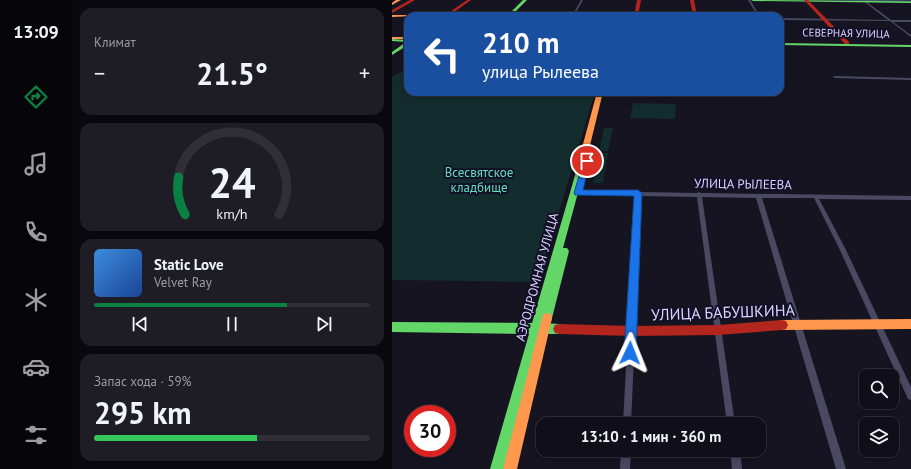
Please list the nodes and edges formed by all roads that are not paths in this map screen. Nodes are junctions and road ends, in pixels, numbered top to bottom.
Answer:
1 (399, 0) edge
2 (413, 0) edge
3 (468, 0) edge
4 (524, 0) edge
5 (582, 0) edge
6 (639, 0) edge
7 (692, 0) edge
8 (749, 0) edge
9 (753, 0) edge
10 (806, 0) edge
11 (863, 0) edge
12 (911, 2) edge
13 (392, 4) edge
14 (392, 12) edge
15 (452, 12) edge
16 (514, 12) edge
17 (576, 12) edge
18 (637, 12) edge
19 (695, 12) edge
20 (756, 12) edge
21 (392, 16) edge
22 (404, 16) edge
23 (784, 19) edge
24 (826, 20) junction
25 (890, 21) junction
26 (911, 21) edge
27 (911, 36) edge
28 (392, 40) edge
29 (404, 41) edge
30 (784, 43) edge
31 (847, 43) junction
32 (404, 44) edge
33 (809, 44) junction
34 (911, 45) edge
35 (392, 54) edge
36 (835, 77) dead end
37 (911, 79) edge
38 (600, 96) edge
39 (576, 193) junction
40 (638, 193) junction
41 (699, 194) junction
42 (758, 196) junction
43 (816, 197) junction
44 (911, 198) edge
45 (797, 324) junction
46 (876, 324) junction
47 (911, 324) edge
48 (392, 327) edge
49 (541, 328) junction
50 (718, 330) junction
51 (631, 331) junction
52 (911, 396) edge
53 (627, 417) edge
54 (730, 417) edge
55 (626, 457) edge
56 (736, 457) edge
57 (497, 469) edge
58 (510, 469) edge
59 (625, 469) edge
60 (737, 469) edge
61 (842, 469) edge

1 - 13 street
2 - 14 street
3 - 15 street
4 - 16 street
5 - 17 street
6 - 18 street
7 - 19 street
8 - 20 street
9 - 10 street
10 - 11 street
10 - 24 street
11 - 12 street
11 - 25 street
21 - 22 street
23 - 24 street
24 - 25 street
24 - 31 street
25 - 26 street
25 - 27 street
28 - 29 street
30 - 33 street, СЕВЕРНАЯ УЛИЦА
31 - 33 street, СЕВЕРНАЯ УЛИЦА
31 - 34 street, СЕВЕРНАЯ УЛИЦА
32 - 35 street
33 - 34 street, СЕВЕРНАЯ УЛИЦА
36 - 37 street
38 - 39 street, АЭРОДРОМНАЯ УЛИЦА
39 - 40 street, УЛИЦА РЫЛЕЕВА
39 - 49 street, АЭРОДРОМНАЯ УЛИЦА
40 - 41 street, УЛИЦА РЫЛЕЕВА
40 - 51 street
41 - 42 street, УЛИЦА РЫЛЕЕВА
41 - 50 street
42 - 43 street, УЛИЦА РЫЛЕЕВА
42 - 45 street
43 - 44 street, УЛИЦА РЫЛЕЕВА
43 - 46 street
45 - 46 street, УЛИЦА БАБУШКИНА
45 - 50 street, УЛИЦА БАБУШКИНА
45 - 61 street
46 - 47 street, УЛИЦА БАБУШКИНА
46 - 52 street
48 - 49 street, УЛИЦА БАБУШКИНА
49 - 51 street, УЛИЦА БАБУШКИНА
49 - 57 street, АЭРОДРОМНАЯ УЛИЦА
49 - 58 street, АЭРОДРОМНАЯ УЛИЦА
50 - 51 street, УЛИЦА БАБУШКИНА
50 - 54 street
51 - 53 street
55 - 59 street
56 - 60 street

